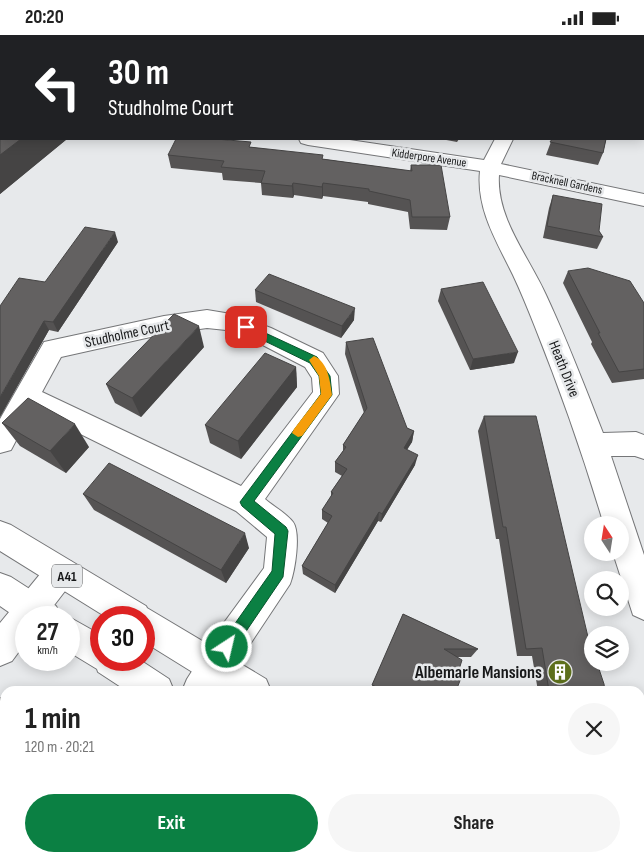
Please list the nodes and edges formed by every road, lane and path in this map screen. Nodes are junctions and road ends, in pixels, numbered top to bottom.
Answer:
1 (314, 140) edge
2 (504, 140) edge
3 (490, 167) junction
4 (644, 200) edge
5 (27, 396) junction
6 (1, 442) edge
7 (594, 445) junction
8 (644, 447) edge
9 (246, 502) junction
10 (633, 530) edge
11 (0, 535) edge
12 (61, 572) junction
13 (0, 588) edge
14 (644, 604) edge
15 (27, 606) edge
16 (42, 606) edge
17 (117, 606) edge
18 (155, 633) edge
19 (15, 635) edge
20 (0, 649) edge
21 (127, 671) edge
22 (206, 679) edge
23 (149, 686) edge
24 (234, 686) edge

1 - 3 main road, Kidderpore Avenue
2 - 3 main road, Heath Drive
3 - 4 main road, Bracknell Gardens
3 - 7 main road, Heath Drive
5 - 6 main road, Studholme Court
5 - 9 main road
5 - 9 main road, Studholme Court
7 - 8 main road
7 - 10 main road, Heath Drive
9 - 22 main road
10 - 14 main road, Heath Drive
11 - 12 main road, A41
12 - 16 main road
12 - 17 main road, A41
13 - 15 main road
18 - 22 main road
19 - 20 main road
21 - 23 main road
22 - 24 main road

